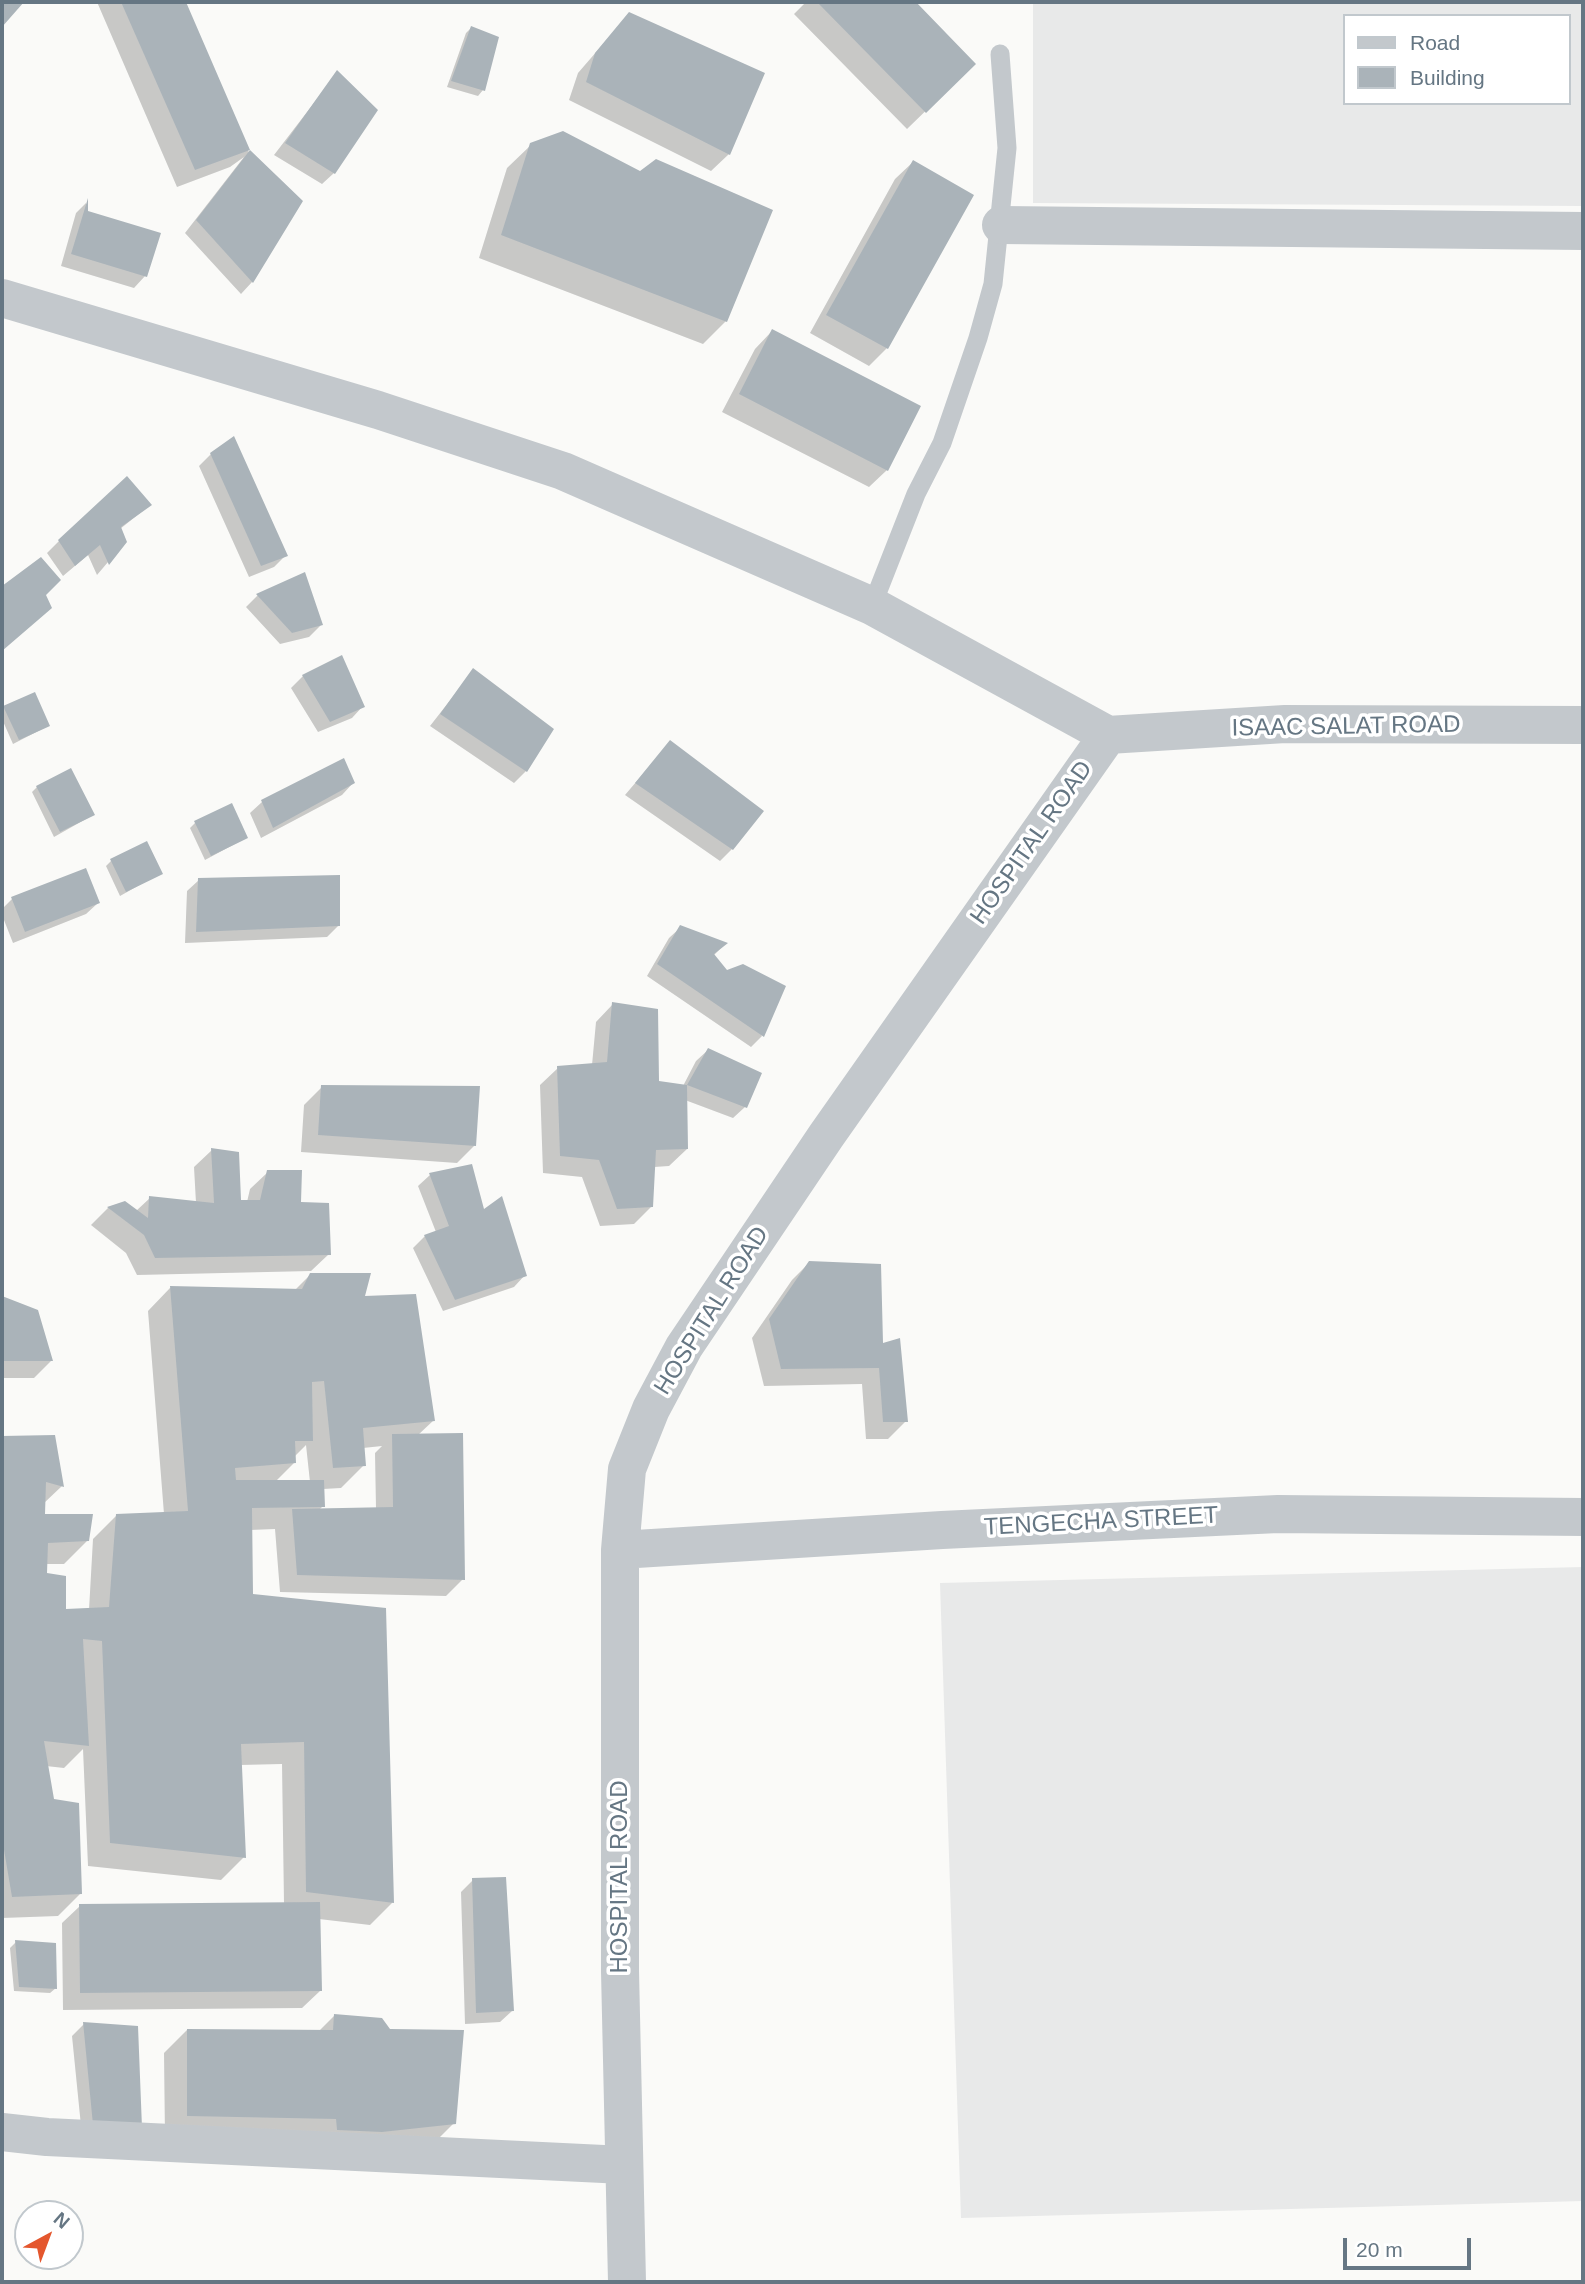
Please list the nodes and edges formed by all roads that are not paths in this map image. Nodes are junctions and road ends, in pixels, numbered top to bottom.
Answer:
1 (1000, 54) dead end
2 (1001, 225) junction
3 (1583, 231) edge
4 (2, 298) edge
5 (872, 606) junction
6 (1583, 726) edge
7 (1108, 735) junction
8 (1583, 1517) edge
9 (620, 1549) junction
10 (2, 2132) edge
11 (624, 2165) junction
12 (627, 2282) edge

1 - 2 lane
2 - 3 street
2 - 5 lane
4 - 5 street
5 - 7 street
6 - 7 street, ISAAC SALAT ROAD
7 - 9 street, HOSPITAL ROAD
8 - 9 street, TENGECHA STREET
9 - 11 street, HOSPITAL ROAD
10 - 11 street
11 - 12 street, HOSPITAL ROAD

